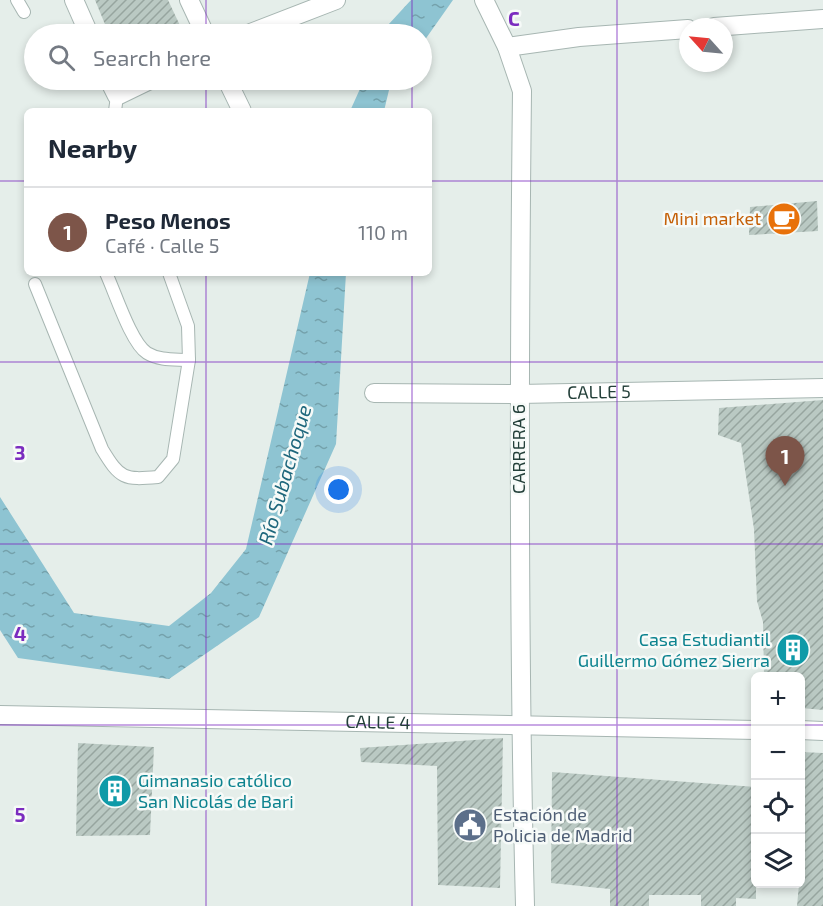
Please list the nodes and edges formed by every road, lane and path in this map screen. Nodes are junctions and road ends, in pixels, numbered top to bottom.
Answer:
1 (17, 0) edge
2 (74, 0) edge
3 (189, 0) edge
4 (336, 0) edge
5 (486, 3) edge
6 (24, 12) dead end
7 (823, 19) edge
8 (85, 24) edge
9 (200, 24) edge
10 (274, 24) edge
11 (733, 26) edge
12 (679, 30) edge
13 (507, 47) junction
14 (232, 90) edge
15 (241, 108) edge
16 (107, 276) edge
17 (170, 276) edge
18 (35, 284) dead end
19 (189, 360) junction
20 (823, 388) edge
21 (374, 393) dead end
22 (519, 394) junction
23 (0, 715) edge
24 (520, 725) junction
25 (751, 730) edge
26 (805, 730) edge
27 (823, 731) edge
28 (525, 906) edge

1 - 6 lane
2 - 8 street
3 - 9 street
4 - 10 street
5 - 13 street, CARRERA 6
7 - 11 street
12 - 13 street
13 - 22 street, CARRERA 6
14 - 15 street
16 - 19 lane
17 - 19 lane
18 - 19 lane
20 - 22 street, CALLE 5
21 - 22 street, CALLE 5
22 - 24 street, CARRERA 6
23 - 24 street, CALLE 4
24 - 25 street, CALLE 4
24 - 28 street, CARRERA 6
26 - 27 street

